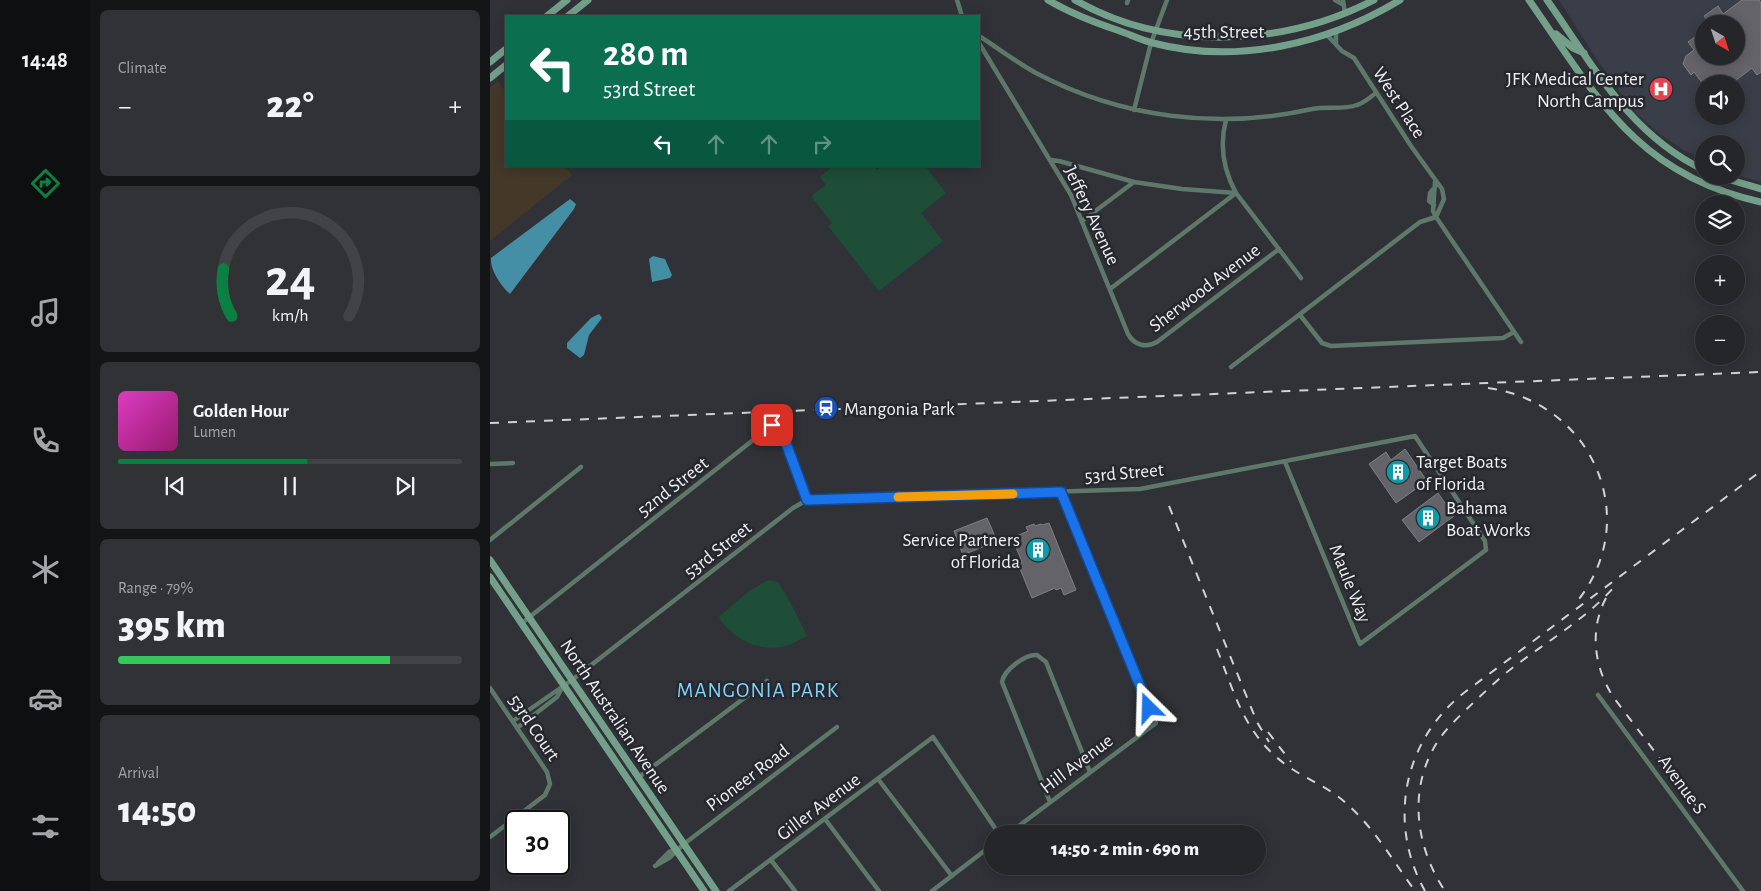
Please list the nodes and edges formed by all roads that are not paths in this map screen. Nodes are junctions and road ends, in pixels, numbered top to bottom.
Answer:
1 (567, 0) edge
2 (588, 0) edge
3 (957, 0) edge
4 (1048, 0) edge
5 (1075, 0) edge
6 (1167, 0) edge
7 (1335, 0) edge
8 (1374, 0) edge
9 (1400, 0) edge
10 (1529, 0) edge
11 (1547, 0) edge
12 (1342, 2) edge
13 (1345, 14) junction
14 (548, 15) edge
15 (571, 15) edge
16 (962, 15) edge
17 (1547, 26) junction
18 (1156, 30) junction
19 (1337, 31) junction
20 (1327, 35) junction
21 (980, 37) edge
22 (1151, 42) junction
23 (1336, 44) junction
24 (980, 45) edge
25 (505, 50) edge
26 (1584, 53) junction
27 (490, 62) edge
28 (505, 67) edge
29 (490, 78) edge
30 (1376, 93) junction
31 (1134, 110) junction
32 (1226, 120) junction
33 (1050, 160) junction
34 (1695, 165) edge
35 (1435, 181) junction
36 (1134, 182) junction
37 (1745, 184) edge
38 (1761, 189) edge
39 (1236, 193) junction
40 (1761, 202) edge
41 (1436, 217) junction
42 (1082, 221) junction
43 (1279, 249) junction
44 (1301, 278) dead end
45 (1110, 289) junction
46 (1300, 315) junction
47 (1514, 332) junction
48 (1521, 342) dead end
49 (1146, 346) joint
50 (1231, 367) dead end
51 (1285, 462) junction
52 (513, 463) dead end
53 (490, 464) edge
54 (581, 467) dead end
55 (1061, 492) junction
56 (807, 500) junction
57 (490, 540) edge
58 (490, 560) edge
59 (490, 577) edge
60 (1422, 598) joint
61 (529, 617) junction
62 (522, 623) junction
63 (572, 680) junction
64 (767, 682) dead end
65 (564, 685) junction
66 (490, 688) edge
67 (1598, 695) dead end
68 (513, 721) junction
69 (837, 727) dead end
70 (517, 728) junction
71 (1090, 772) junction
72 (639, 777) junction
73 (878, 779) junction
74 (1050, 802) junction
75 (825, 819) junction
76 (993, 825) edge
77 (1020, 825) edge
78 (490, 838) edge
79 (684, 844) junction
80 (676, 850) junction
81 (984, 851) edge
82 (771, 860) junction
83 (952, 876) junction
84 (704, 891) edge
85 (716, 891) edge
86 (729, 891) edge
87 (795, 891) edge
88 (879, 891) edge
89 (932, 891) edge
90 (1742, 891) edge

1 - 14 main road
2 - 15 main road
3 - 16 street
4 - 22 main road, 45th Street
5 - 18 main road, 45th Street
6 - 18 street
7 - 12 street
8 - 13 main road, 45th Street
9 - 19 main road, 45th Street
10 - 17 main road
11 - 26 main road
12 - 13 street
13 - 18 main road, 45th Street
13 - 19 main road
17 - 26 main road
17 - 40 main road
18 - 22 street
19 - 20 main road, 45th Street
19 - 23 street
20 - 22 main road, 45th Street
20 - 23 street, West Place
21 - 31 street
22 - 31 street
23 - 30 street, West Place
24 - 33 street, Jeffery Avenue
25 - 27 main road
26 - 34 main road
28 - 29 main road
30 - 32 street
30 - 35 street, West Place
31 - 32 street
32 - 39 street
33 - 36 street
33 - 42 street, Jeffery Avenue
35 - 41 street
35 - 41 street, West Place
36 - 39 street
36 - 42 street
37 - 38 main road
39 - 43 street
39 - 45 street
41 - 46 street
41 - 47 street
42 - 45 street, Jeffery Avenue
43 - 44 street
43 - 49 street, Sherwood Avenue
45 - 49 street, Jeffery Avenue
46 - 47 street
46 - 50 street
47 - 48 street
51 - 55 street, 53rd Street
51 - 60 street, Maule Way
51 - 60 street, 53rd Street
52 - 53 street
54 - 57 street
55 - 56 street, 53rd Street
55 - 71 street, Hill Avenue
56 - 61 street, 52nd Street
56 - 63 street, 53rd Street
58 - 61 main road, North Australian Avenue
59 - 62 main road, North Australian Avenue
61 - 62 street, 52nd Street
61 - 63 main road, North Australian Avenue
62 - 65 main road, North Australian Avenue
63 - 65 street, 53rd Street
63 - 72 main road, North Australian Avenue
64 - 72 street
65 - 68 street, 53rd Street
65 - 70 street, 53rd Street
65 - 80 main road, North Australian Avenue
66 - 68 street, 53rd Court
67 - 90 street, Avenue S
68 - 70 street, 53rd Court
69 - 79 street, Pioneer Road
70 - 78 street, 53rd Court
71 - 74 street, Hill Avenue
71 - 74 street
72 - 79 main road, North Australian Avenue
73 - 75 street, Giller Avenue
73 - 76 street, Giller Avenue
73 - 83 street
74 - 77 street, Hill Avenue
75 - 82 street, Giller Avenue
75 - 88 street
79 - 80 street, Pioneer Road
79 - 85 main road, North Australian Avenue
80 - 84 main road, North Australian Avenue
81 - 83 street
82 - 86 street, Giller Avenue
82 - 87 street
83 - 89 street

